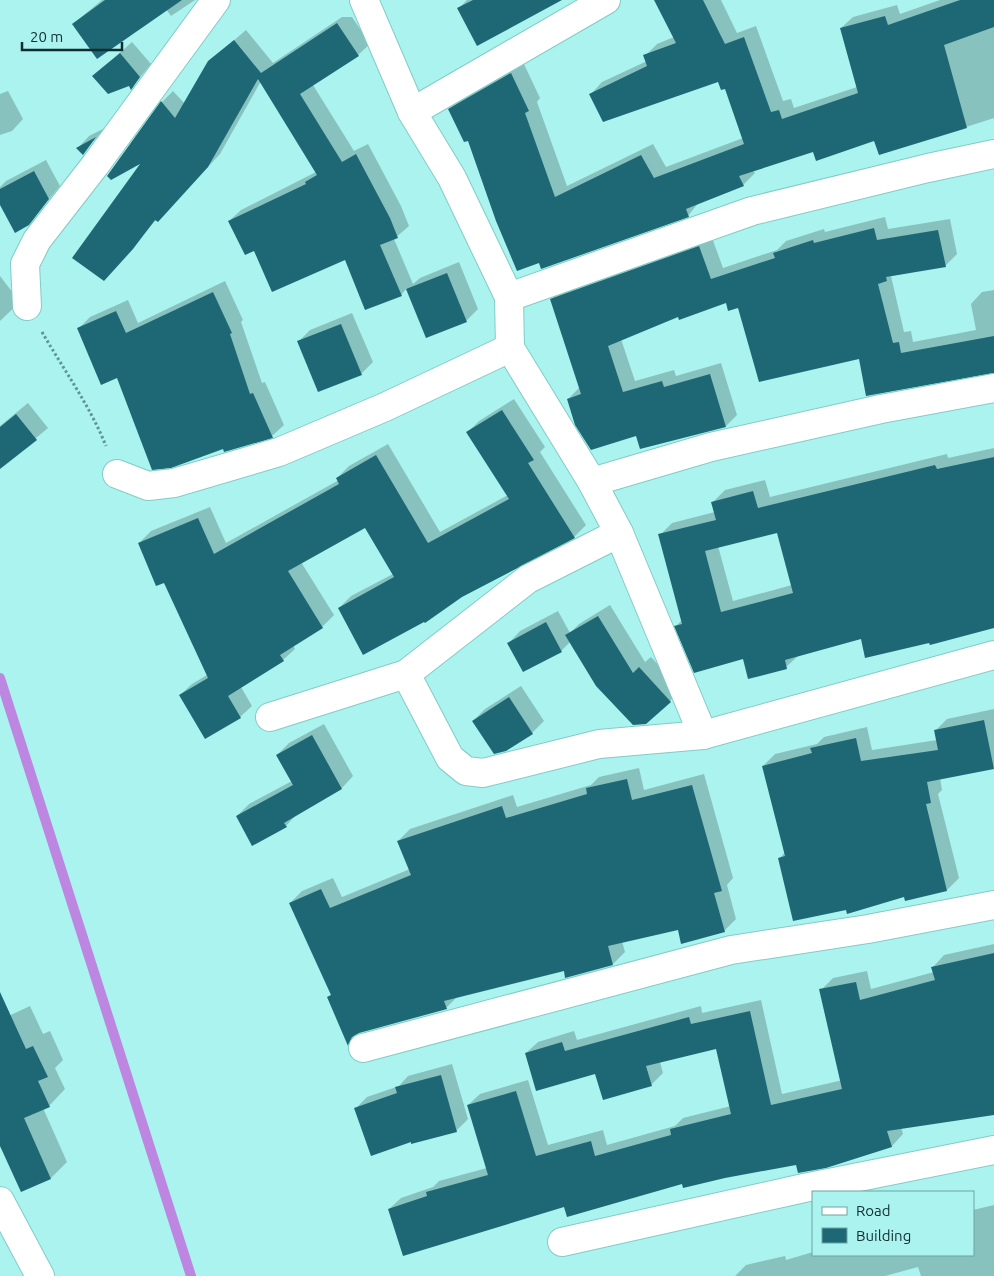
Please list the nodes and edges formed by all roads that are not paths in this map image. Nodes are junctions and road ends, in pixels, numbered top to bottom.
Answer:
1 (216, 0) edge
2 (364, 0) edge
3 (606, 0) edge
4 (412, 112) junction
5 (994, 154) edge
6 (509, 298) junction
7 (27, 306) road end
8 (510, 348) junction
9 (994, 388) edge
10 (117, 474) road end
11 (592, 482) junction
12 (619, 533) junction
13 (994, 654) edge
14 (406, 674) junction
15 (270, 717) dead end
16 (702, 735) junction
17 (994, 904) edge
18 (363, 1048) dead end
19 (994, 1150) edge
20 (0, 1200) edge
21 (562, 1242) dead end
22 (40, 1276) edge

1 - 7 street
2 - 4 street
3 - 4 street
4 - 6 street
5 - 6 street
6 - 8 street
8 - 10 street
8 - 11 street
9 - 11 street
11 - 12 street
12 - 14 street
12 - 16 street
13 - 16 street
14 - 15 street
14 - 16 street
17 - 18 street
19 - 21 street
20 - 22 street

